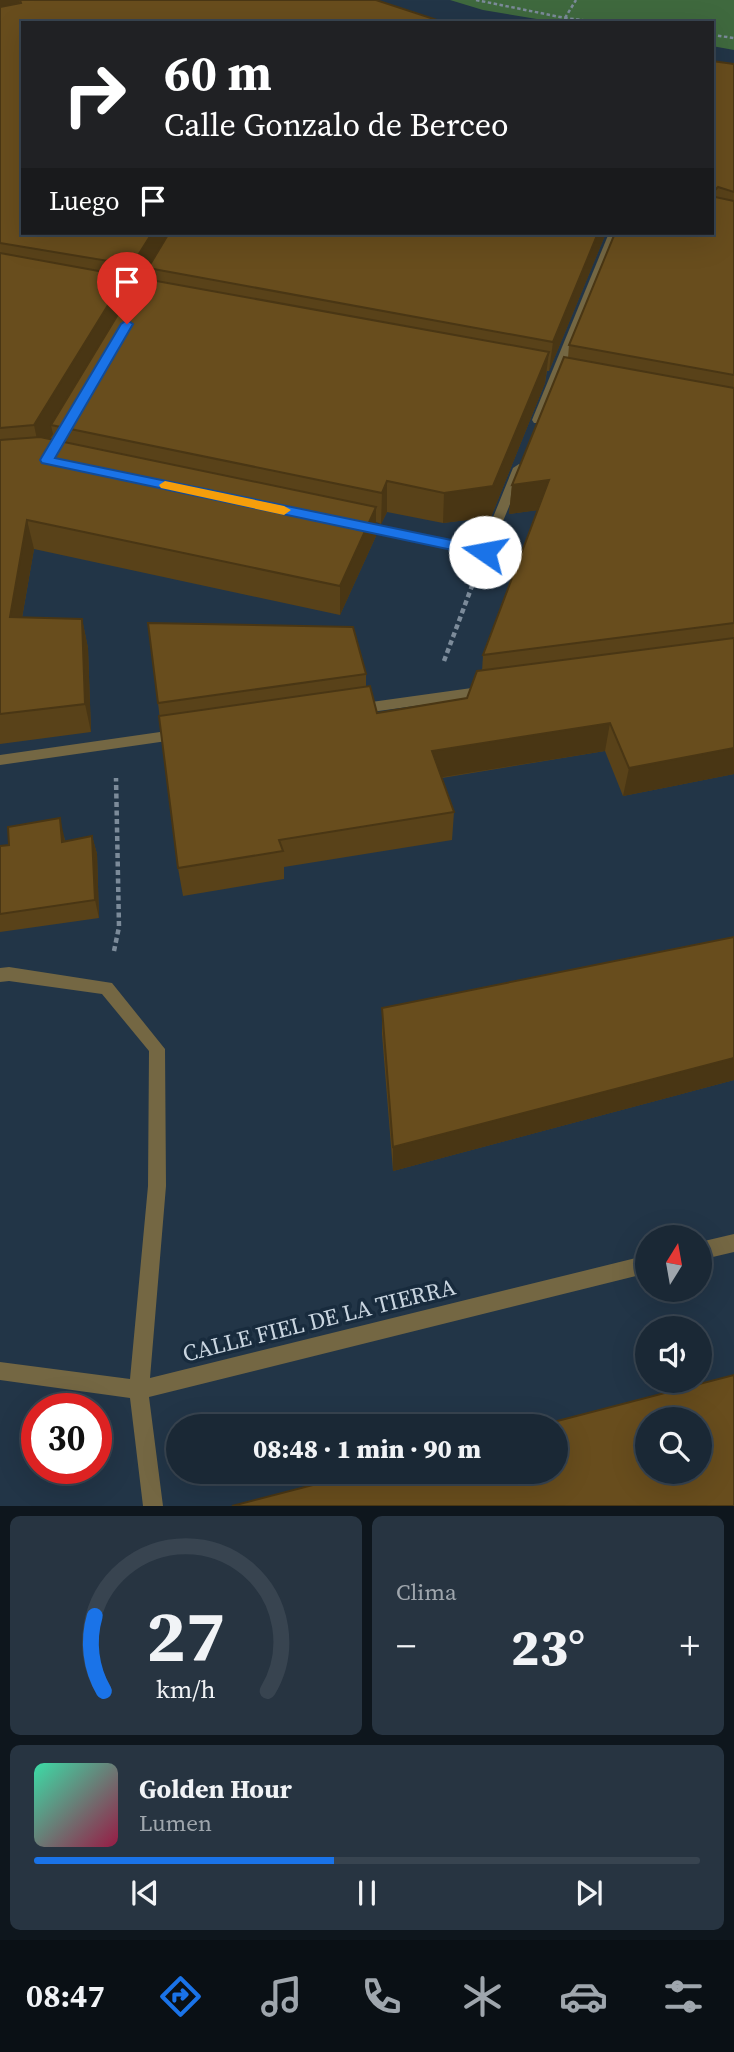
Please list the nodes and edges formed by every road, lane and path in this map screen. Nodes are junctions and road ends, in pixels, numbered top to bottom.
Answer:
1 (476, 0) edge
2 (576, 0) edge
3 (565, 18) junction
4 (590, 21) edge
5 (714, 35) edge
6 (734, 38) edge
7 (613, 235) edge
8 (542, 376) edge
9 (555, 379) junction
10 (569, 381) edge
11 (535, 428) edge
12 (525, 453) edge
13 (339, 522) edge
14 (485, 552) junction
15 (500, 689) edge
16 (431, 698) junction
17 (336, 712) edge
18 (201, 731) edge
19 (0, 760) edge
20 (115, 774) dead end
21 (119, 927) dead end
22 (0, 975) edge
23 (734, 1243) edge
24 (712, 1248) edge
25 (635, 1267) edge
26 (0, 1371) edge
27 (139, 1390) junction
28 (153, 1506) edge

1 - 3 path
2 - 3 path
3 - 4 path
5 - 6 path
7 - 9 street
8 - 9 street
9 - 10 street
9 - 11 street
12 - 14 street
13 - 14 street
14 - 16 path
15 - 16 street
16 - 17 street
18 - 19 street
20 - 21 path
22 - 27 street
23 - 24 street
25 - 27 street, CALLE FIEL DE LA TIERRA
26 - 27 street, CALLE FIEL DE LA TIERRA
27 - 28 street

